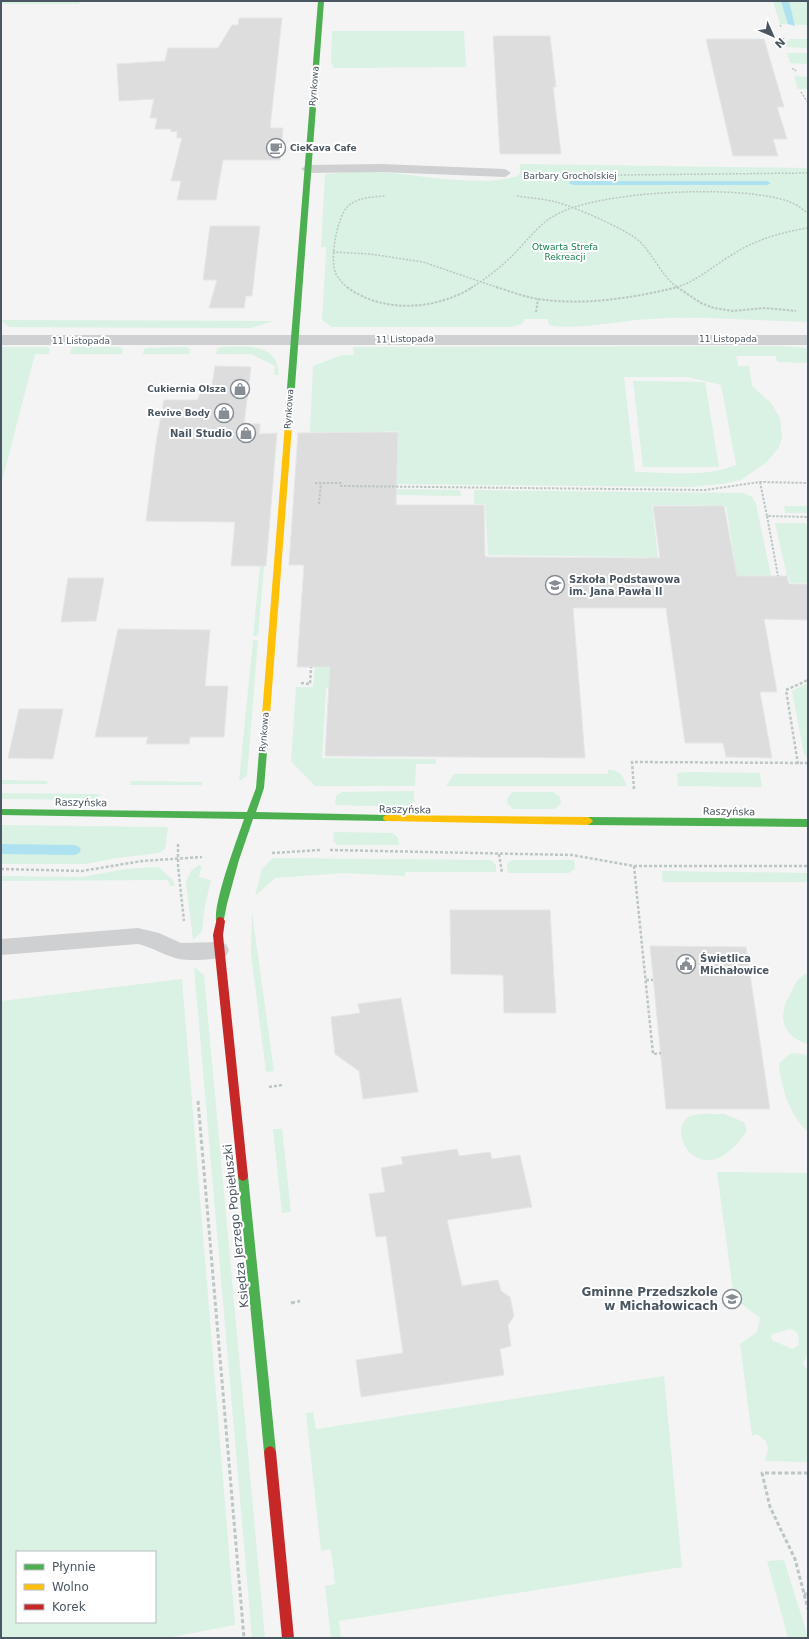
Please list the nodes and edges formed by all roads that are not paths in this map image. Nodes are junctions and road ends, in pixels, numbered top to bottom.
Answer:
1 (320, 1) edge
2 (307, 168) junction
3 (505, 173) road end
4 (1, 340) edge
5 (808, 340) edge
6 (294, 341) junction
7 (1, 812) edge
8 (250, 816) junction
9 (808, 823) edge
10 (1, 947) edge
11 (219, 950) junction
12 (288, 1638) edge

1 - 2 street, Rynkowa
2 - 3 lane
2 - 6 street, Rynkowa
4 - 6 street, 11 Listopada
5 - 6 street, 11 Listopada
6 - 8 street, Rynkowa
7 - 8 street, Raszyńska
8 - 9 street, Raszyńska
8 - 11 street, Księdza Jerzego Popiełuszki
10 - 11 lane
11 - 12 street, Księdza Jerzego Popiełuszki

